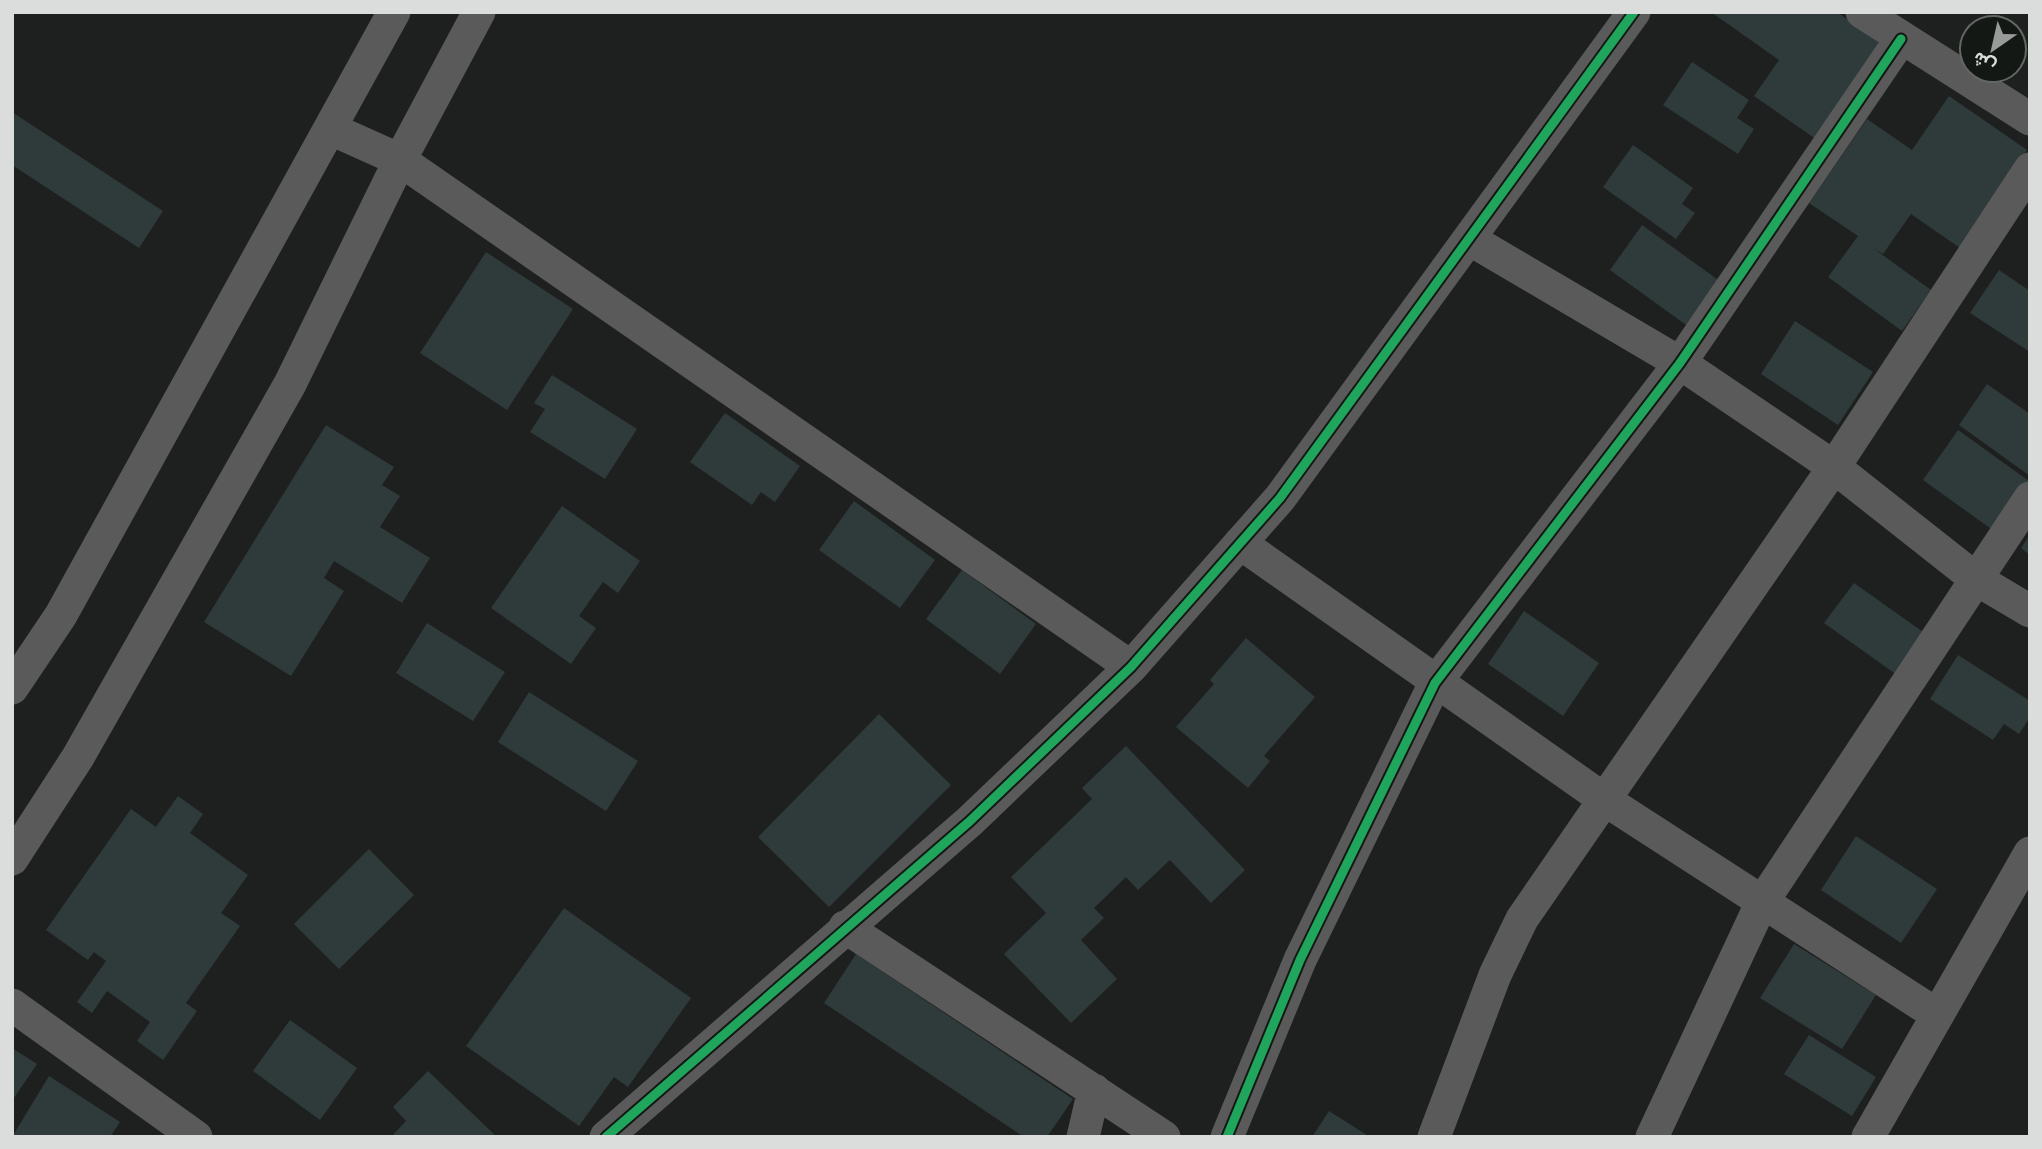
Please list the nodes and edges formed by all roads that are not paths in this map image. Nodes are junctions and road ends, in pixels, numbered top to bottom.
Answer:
1 (394, 12) edge
2 (479, 12) edge
3 (1634, 12) edge
4 (1862, 12) edge
5 (1901, 39) junction
6 (2030, 119) edge
7 (331, 129) junction
8 (400, 160) junction
9 (2030, 169) edge
10 (1471, 240) junction
11 (1680, 363) junction
12 (1834, 467) junction
13 (2030, 498) edge
14 (1240, 543) junction
15 (1976, 579) junction
16 (2030, 611) edge
17 (1131, 667) junction
18 (1435, 683) junction
19 (12, 688) edge
20 (1605, 800) junction
21 (2030, 853) edge
22 (12, 859) edge
23 (1761, 904) junction
24 (845, 927) junction
25 (12, 1005) edge
26 (1936, 1014) junction
27 (1094, 1090) junction
28 (196, 1137) edge
29 (606, 1137) edge
30 (1083, 1137) edge
31 (1164, 1137) edge
32 (1227, 1137) edge
33 (1434, 1137) edge
34 (1652, 1137) edge
35 (1868, 1137) edge

1 - 7 street
2 - 8 street
3 - 10 street
4 - 5 street
5 - 6 street
5 - 11 street
7 - 8 street
7 - 19 street
8 - 17 street
8 - 22 street
9 - 12 street
10 - 11 street
10 - 14 street
11 - 12 street
11 - 18 street
12 - 15 street
12 - 20 street
13 - 15 street
14 - 17 street
14 - 18 street
15 - 16 street
15 - 23 street
17 - 24 street
18 - 20 street
18 - 32 street
20 - 23 street
20 - 33 street
21 - 26 street
23 - 26 street
23 - 34 street
24 - 27 street
24 - 29 street
25 - 28 street
26 - 35 street
27 - 30 street
27 - 31 street

